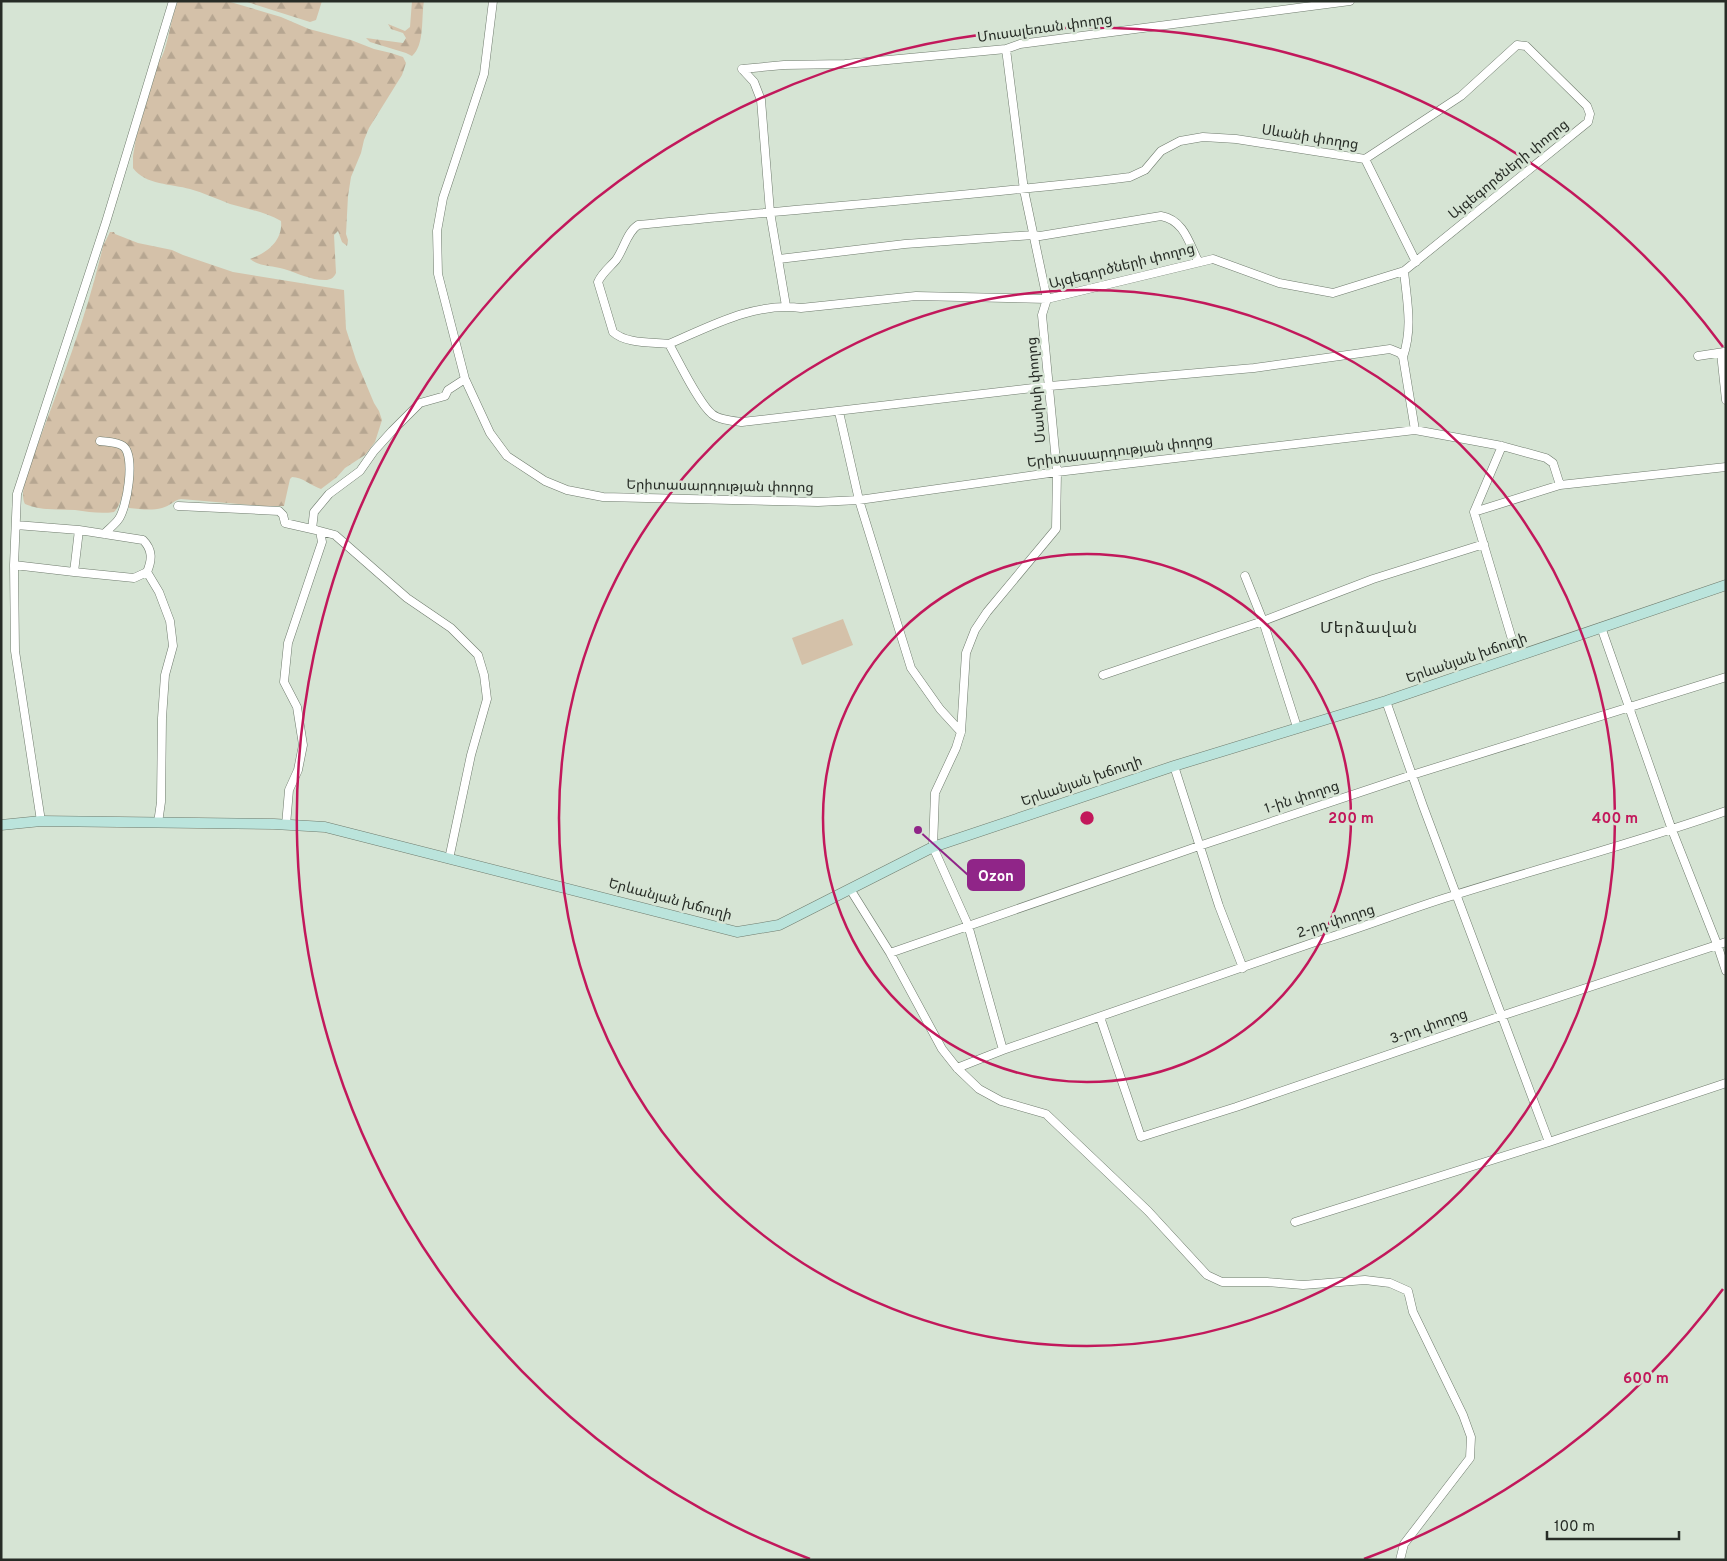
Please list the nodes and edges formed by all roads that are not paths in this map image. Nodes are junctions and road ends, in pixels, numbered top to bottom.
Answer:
1 (173, 1) edge
2 (493, 1) edge
3 (1350, 1) edge
4 (1006, 49) junction
5 (1588, 122) joint
6 (1365, 159) junction
7 (1024, 190) junction
8 (770, 212) junction
9 (1033, 235) junction
10 (779, 259) junction
11 (1198, 261) junction
12 (1416, 262) junction
13 (1404, 271) junction
14 (1047, 299) junction
15 (786, 306) junction
16 (669, 344) junction
17 (1723, 352) edge
18 (1698, 356) dead end
19 (1402, 357) junction
20 (465, 379) junction
21 (1050, 386) junction
22 (1726, 400) edge
23 (839, 412) junction
24 (1415, 430) junction
25 (100, 441) dead end
26 (1502, 446) junction
27 (1726, 467) edge
28 (1057, 472) junction
29 (1560, 485) junction
30 (859, 500) junction
31 (178, 506) dead end
32 (1474, 512) junction
33 (16, 525) junction
34 (312, 529) junction
35 (79, 530) junction
36 (320, 531) junction
37 (104, 534) junction
38 (1484, 544) junction
39 (14, 565) junction
40 (74, 572) junction
41 (147, 572) junction
42 (1245, 576) dead end
43 (1726, 585) edge
44 (1263, 621) junction
45 (1601, 627) junction
46 (1517, 656) junction
47 (1103, 675) dead end
48 (1726, 677) edge
49 (1386, 701) junction
50 (1629, 707) junction
51 (1297, 727) junction
52 (960, 732) junction
53 (1174, 766) junction
54 (1412, 775) junction
55 (1726, 811) edge
56 (41, 822) junction
57 (158, 823) junction
58 (1, 825) edge
59 (286, 825) junction
60 (1672, 830) junction
61 (1199, 846) junction
62 (933, 847) junction
63 (449, 859) junction
64 (850, 890) junction
65 (1457, 894) junction
66 (968, 925) junction
67 (1726, 942) edge
68 (1718, 944) junction
69 (890, 953) junction
70 (1243, 968) junction
71 (1726, 971) edge
72 (1501, 1016) junction
73 (1100, 1017) junction
74 (1003, 1050) junction
75 (956, 1068) junction
76 (1726, 1083) edge
77 (1549, 1142) junction
78 (1294, 1222) dead end
79 (1400, 1560) edge

1 - 33 street
2 - 20 street, Երիտասարդության փողոց
3 - 4 street, Մուսալեռան փողոց
4 - 7 street, Մասիսի փողոց
4 - 8 street, Մուսալեռան փողոց
5 - 6 street, Սևանի փողոց
5 - 12 street, Այգեգործների փողոց
6 - 7 street, Սևանի փողոց
6 - 12 street
7 - 8 street, Սևանի փողոց
7 - 9 street, Մասիսի փողոց
8 - 10 street
8 - 16 street, Սևանի փողոց
9 - 10 street
9 - 11 street
9 - 14 street, Մասիսի փողոց
10 - 15 street
11 - 13 street, Այգեգործների փողոց
11 - 14 street, Այգեգործների փողոց
12 - 13 street, Այգեգործների փողոց
13 - 19 street
14 - 15 street, Այգեգործների փողոց
14 - 21 street, Մասիսի փողոց
15 - 16 street, Այգեգործների փողոց
16 - 23 street
17 - 18 street
17 - 22 street
19 - 21 street
19 - 24 street
20 - 30 street, Երիտասարդության փողոց
20 - 34 street
21 - 23 street
21 - 28 street, Մասիսի փողոց
23 - 30 street
24 - 26 street, Երիտասարդության փողոց
24 - 28 street, Երիտասարդության փողոց
25 - 37 street
26 - 29 street, Երիտասարդության փողոց
26 - 32 street
27 - 29 street
28 - 30 street, Երիտասարդության փողոց
28 - 52 street, Մասիսի փողոց
29 - 32 street
30 - 52 street
31 - 34 street
32 - 38 street
33 - 35 street
33 - 39 street
34 - 36 street
35 - 37 street
35 - 40 street
36 - 59 street
36 - 63 street
37 - 41 street
38 - 44 street
38 - 46 street
39 - 40 street
39 - 56 street
40 - 41 street
41 - 57 street
42 - 44 street
43 - 45 main road, Երևանյան խճուղի
44 - 47 street
44 - 51 street
45 - 46 main road, Երևանյան խճուղի
45 - 50 street
46 - 49 main road, Երևանյան խճուղի
48 - 50 street, 1-ին փողոց
49 - 51 main road, Երևանյան խճուղի
49 - 54 street
50 - 54 street, 1-ին փողոց
50 - 60 street
51 - 53 main road, Երևանյան խճուղի
52 - 62 street, Մասիսի փողոց
53 - 61 street
53 - 62 main road, Երևանյան խճուղի
54 - 61 street, 1-ին փողոց
54 - 65 street
55 - 60 street, 2-րդ փողոց
56 - 57 main road, Երևանյան խճուղի
56 - 58 main road, Երևանյան խճուղի
57 - 59 main road, Երևանյան խճուղի
59 - 63 main road, Երևանյան խճուղի
60 - 65 street, 2-րդ փողոց
60 - 68 street
61 - 66 street, 1-ին փողոց
61 - 70 street
62 - 64 main road, Երևանյան խճուղի
62 - 66 street
63 - 64 main road, Երևանյան խճուղի
64 - 69 street
65 - 70 street, 2-րդ փողոց
65 - 72 street
66 - 69 street, 1-ին փողոց
66 - 74 street
67 - 68 street, 3-րդ փողոց
68 - 71 street
68 - 72 street, 3-րդ փողոց
69 - 75 street
70 - 73 street, 2-րդ փողոց
72 - 73 street, 3-րդ փողոց
72 - 77 street
73 - 74 street, 2-րդ փողոց
74 - 75 street, 2-րդ փողոց
75 - 79 street
76 - 77 street
77 - 78 street

